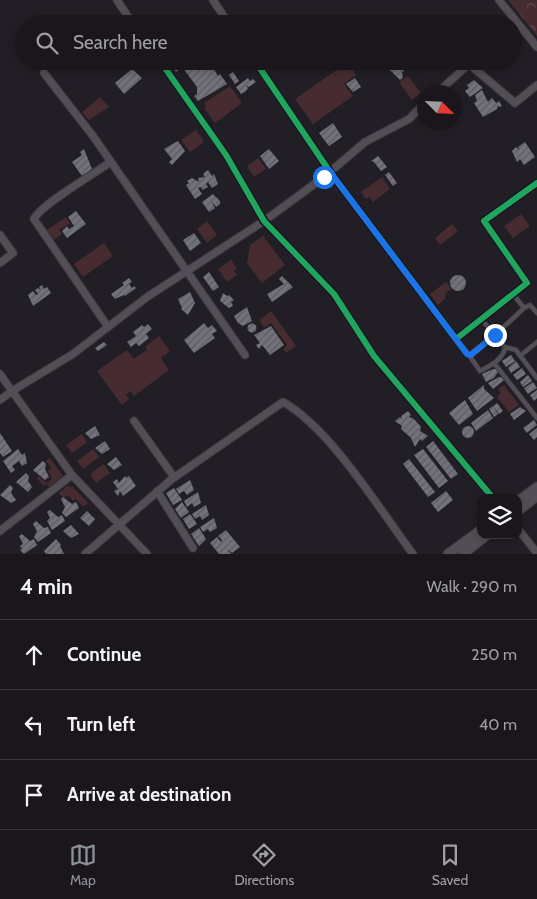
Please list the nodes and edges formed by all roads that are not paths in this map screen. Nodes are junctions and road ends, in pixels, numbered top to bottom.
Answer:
1 (116, 0) edge
2 (213, 0) edge
3 (499, 0) edge
4 (127, 15) edge
5 (223, 15) edge
6 (511, 15) edge
7 (522, 28) edge
8 (537, 47) edge
9 (166, 70) edge
10 (261, 70) edge
11 (462, 70) edge
12 (476, 70) edge
13 (44, 73) dead end
14 (446, 85) edge
15 (537, 85) edge
16 (417, 111) edge
17 (109, 163) junction
18 (330, 172) junction
19 (537, 183) edge
20 (264, 221) junction
21 (0, 235) edge
22 (0, 263) edge
23 (186, 271) junction
24 (513, 294) junction
25 (524, 308) junction
26 (537, 313) edge
27 (481, 319) junction
28 (108, 327) junction
29 (495, 335) junction
30 (456, 339) junction
31 (537, 342) edge
32 (505, 347) junction
33 (469, 355) junction
34 (245, 356) dead end
35 (520, 356) junction
36 (494, 363) junction
37 (0, 374) edge
38 (537, 378) edge
39 (12, 391) junction
40 (0, 400) edge
41 (537, 418) edge
42 (134, 421) dead end
43 (72, 475) junction
44 (174, 477) junction
45 (537, 487) edge
46 (157, 492) junction
47 (490, 494) edge
48 (537, 496) edge
49 (522, 499) edge
50 (522, 508) edge
51 (119, 524) junction
52 (0, 531) edge
53 (477, 533) edge
54 (522, 534) edge
55 (482, 539) edge
56 (193, 548) dead end
57 (537, 553) edge
58 (85, 554) edge
59 (147, 554) edge
60 (413, 554) edge
61 (448, 554) edge
62 (462, 554) edge

1 - 4 street
2 - 5 street
3 - 6 street
7 - 8 street
9 - 20 street
10 - 18 street
11 - 14 street
12 - 15 street
13 - 17 street
16 - 18 street
17 - 23 street
17 - 28 street
18 - 20 street
18 - 30 street
19 - 24 street
20 - 23 street
20 - 47 street
21 - 22 street
23 - 28 street
23 - 34 street
24 - 25 lane
24 - 27 street
25 - 26 lane
25 - 29 lane
27 - 29 lane
27 - 30 street
28 - 39 street
29 - 32 lane
29 - 33 lane
30 - 33 lane
31 - 35 lane
32 - 35 lane
32 - 36 lane
33 - 36 lane
35 - 38 lane
36 - 41 lane
37 - 39 street
39 - 40 street
39 - 43 street
42 - 44 street
43 - 51 street
43 - 52 street
44 - 46 street
44 - 60 street
45 - 49 street
46 - 51 street
46 - 56 street
48 - 50 street
51 - 58 street
51 - 59 street
53 - 61 street
54 - 57 street
55 - 62 street

